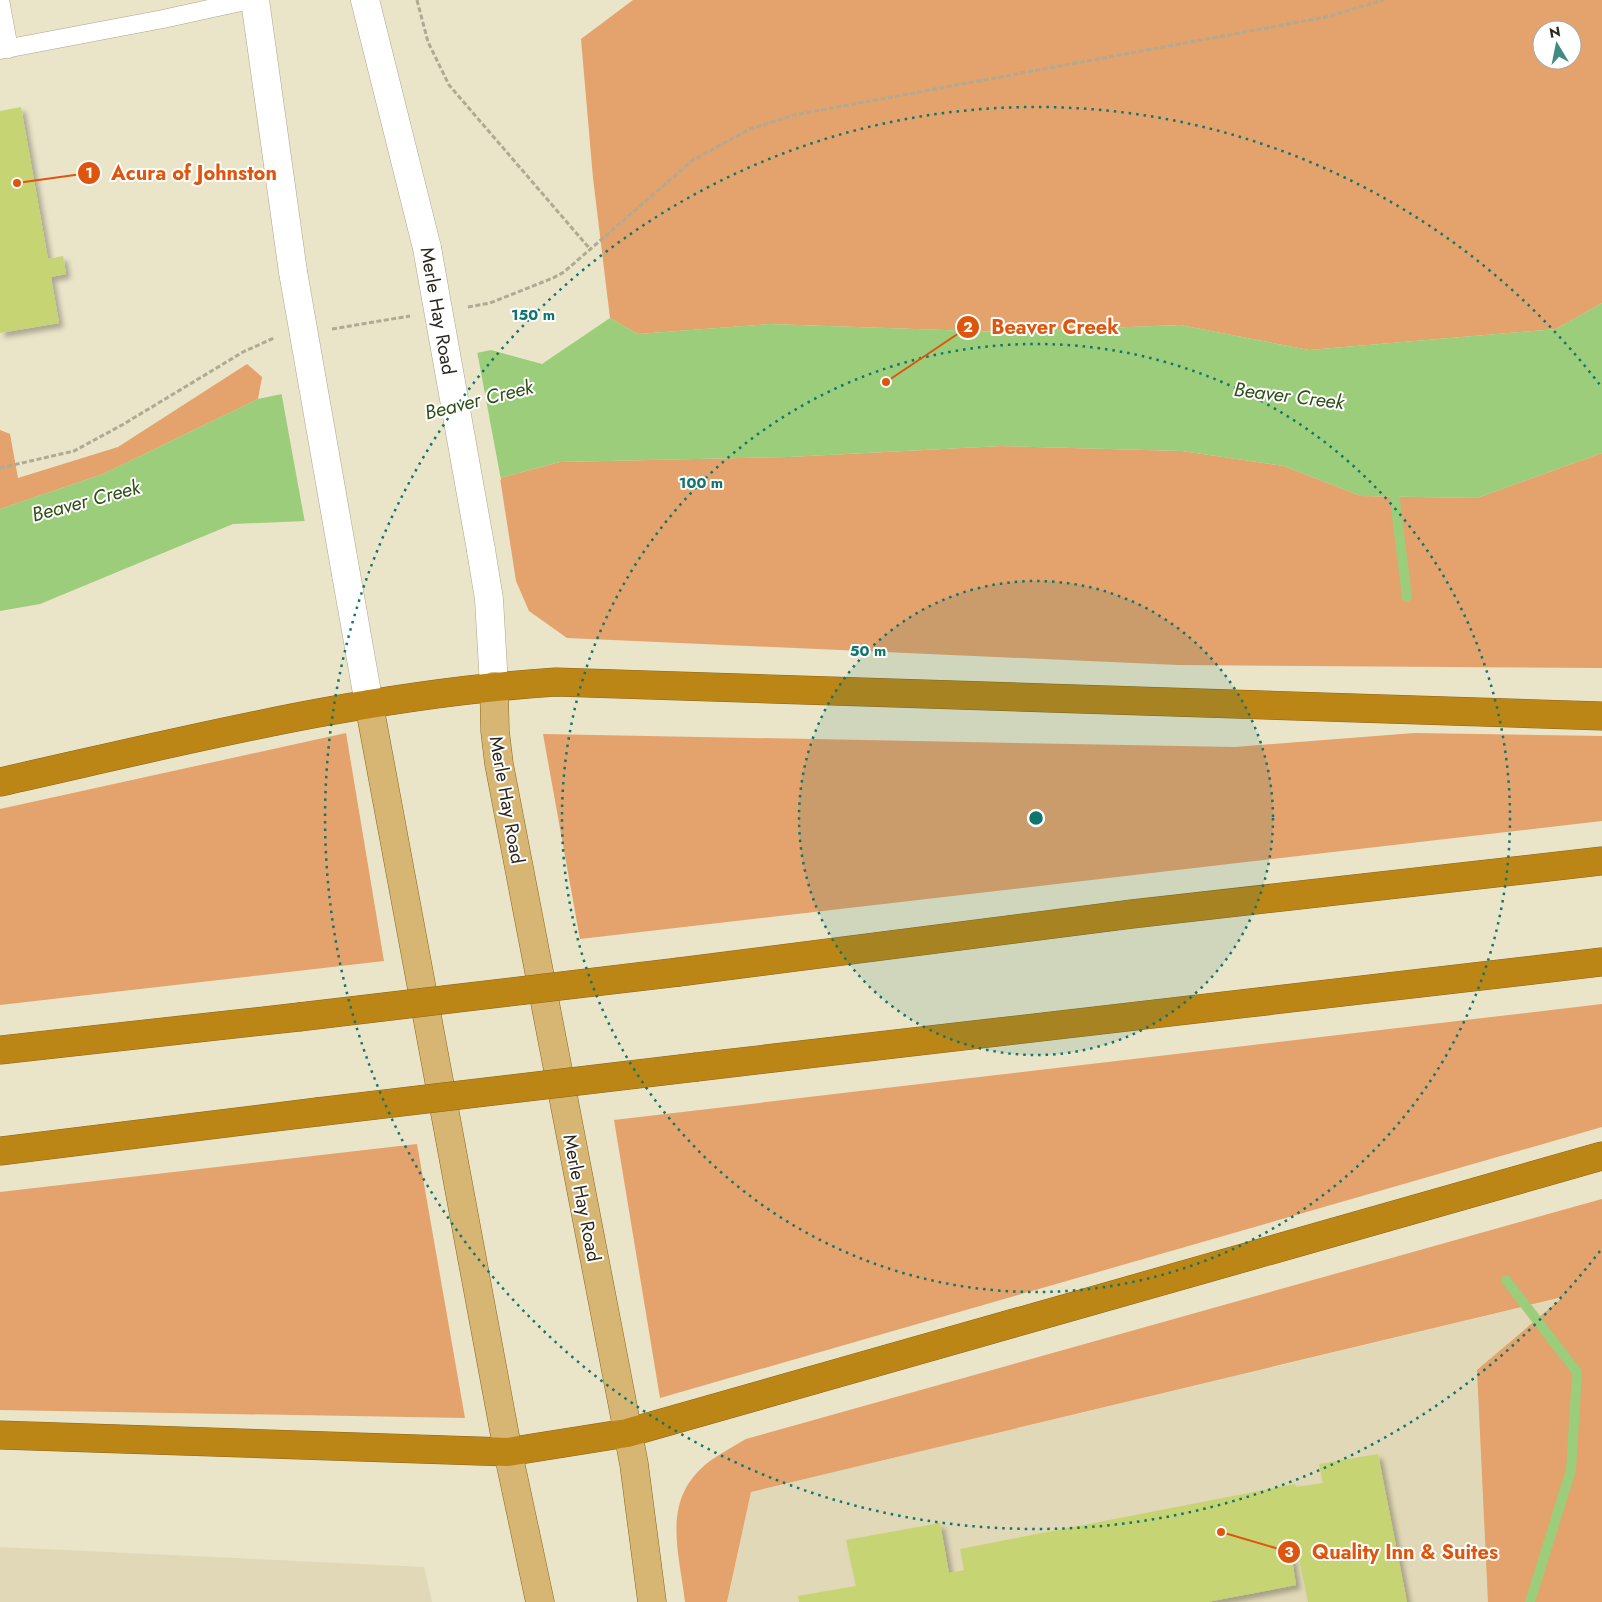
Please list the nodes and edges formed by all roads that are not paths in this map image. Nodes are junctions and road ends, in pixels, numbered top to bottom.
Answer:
1 (0, 0) edge
2 (250, 0) edge
3 (255, 0) edge
4 (365, 0) edge
5 (4, 50) edge
6 (494, 686) junction
7 (369, 704) junction
8 (1602, 716) edge
9 (0, 782) edge
10 (1602, 861) edge
11 (1602, 962) edge
12 (0, 1050) edge
13 (0, 1151) edge
14 (1602, 1156) edge
15 (627, 1433) junction
16 (0, 1435) edge
17 (508, 1452) junction
18 (540, 1602) edge
19 (652, 1602) edge

1 - 5 lane
2 - 5 lane
3 - 7 main road, bridge
4 - 6 main road, Merle Hay Road, bridge
6 - 7 highway
6 - 8 highway
6 - 15 main road, Merle Hay Road
7 - 9 highway
7 - 17 main road
10 - 12 highway, bridge
11 - 13 highway, bridge
14 - 15 highway
15 - 17 highway
15 - 19 main road, Merle Hay Road
16 - 17 highway
17 - 18 main road

